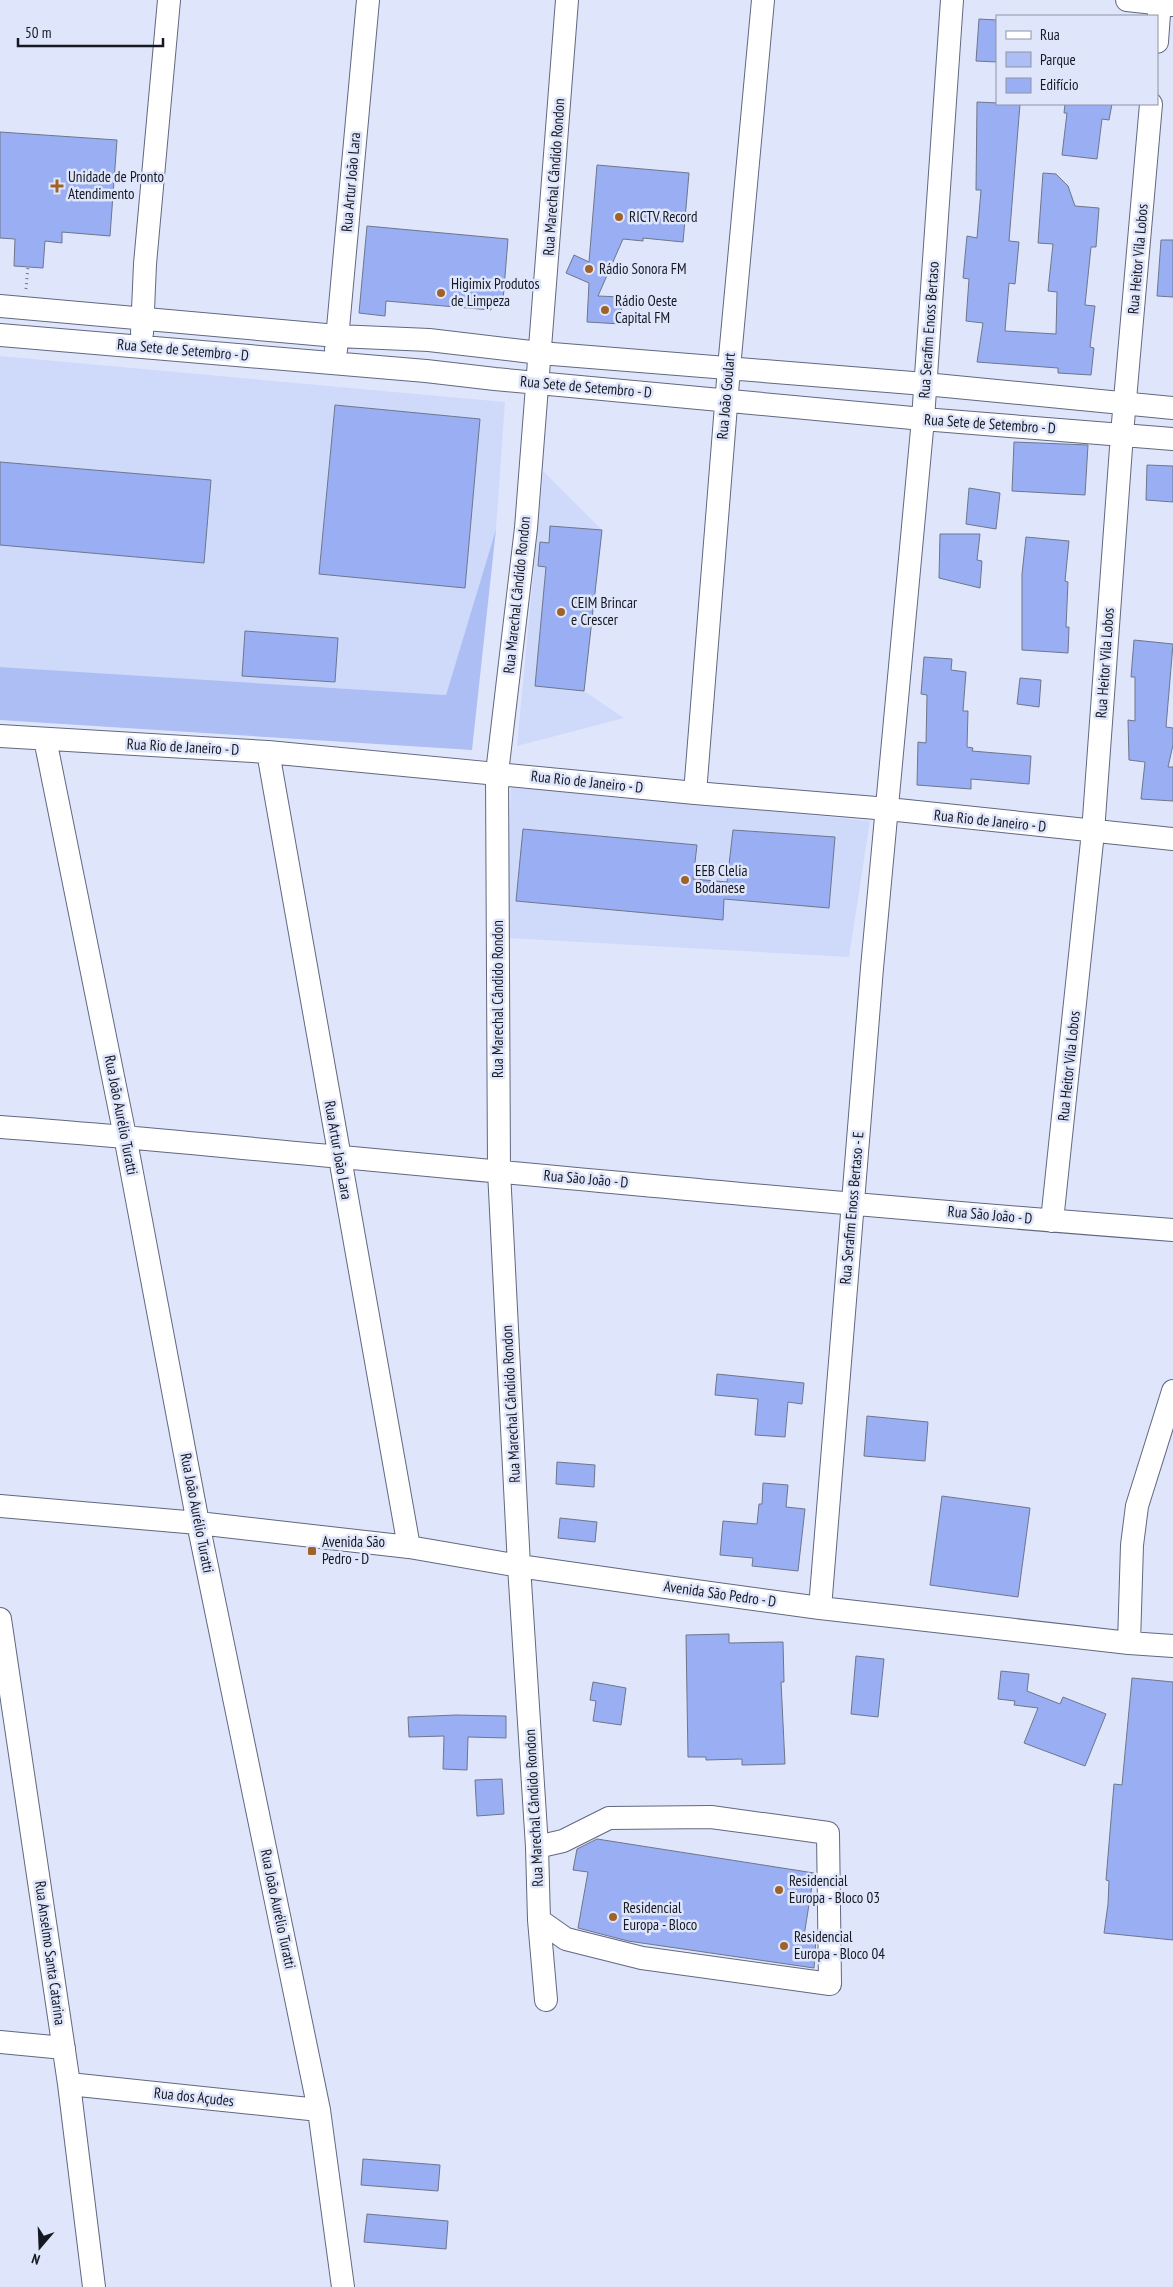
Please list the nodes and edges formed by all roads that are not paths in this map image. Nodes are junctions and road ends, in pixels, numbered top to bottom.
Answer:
1 (169, 0) edge
2 (368, 0) edge
3 (567, 0) edge
4 (764, 0) edge
5 (952, 0) edge
6 (1127, 0) edge
7 (1165, 3) edge
8 (1158, 37) edge
9 (1151, 105) edge
10 (0, 306) edge
11 (143, 318) junction
12 (0, 335) edge
13 (337, 336) junction
14 (429, 340) junction
15 (142, 346) junction
16 (540, 353) junction
17 (335, 364) junction
18 (728, 368) junction
19 (426, 371) junction
20 (536, 382) junction
21 (924, 384) junction
22 (726, 401) junction
23 (1125, 404) junction
24 (1173, 408) edge
25 (923, 419) junction
26 (1122, 434) junction
27 (1173, 439) edge
28 (0, 736) edge
29 (45, 739) junction
30 (268, 752) junction
31 (497, 773) junction
32 (696, 793) junction
33 (888, 809) junction
34 (1093, 832) junction
35 (1173, 839) edge
36 (0, 1127) edge
37 (125, 1136) junction
38 (340, 1157) junction
39 (499, 1171) junction
40 (852, 1202) junction
41 (1052, 1221) junction
42 (1173, 1230) edge
43 (1173, 1392) edge
44 (0, 1506) edge
45 (198, 1523) junction
46 (409, 1547) junction
47 (518, 1566) junction
48 (820, 1608) junction
49 (0, 1619) edge
50 (1129, 1643) junction
51 (1173, 1646) edge
52 (538, 1847) junction
53 (539, 1920) junction
54 (546, 2000) dead end
55 (0, 2042) edge
56 (64, 2048) junction
57 (69, 2084) junction
58 (320, 2110) junction
59 (94, 2287) edge
60 (343, 2287) edge

1 - 11 street
2 - 13 street, Rua Artur João Lara
3 - 16 street, Rua Marechal Cândido Rondon
4 - 18 street, Rua João Goulart
5 - 21 street, Rua Serafim Enoss Bertaso
6 - 7 street
7 - 8 street
9 - 23 street, Rua Heitor Vila Lobos
10 - 11 street, Rua Sete de Setembro - D
11 - 13 street, Rua Sete de Setembro - D
11 - 15 street
12 - 15 street, Rua Sete de Setembro - D
13 - 14 street, Rua Sete de Setembro - D
13 - 17 street, Rua Artur João Lara
14 - 16 street, Rua Sete de Setembro - D
14 - 19 street
15 - 17 street, Rua Sete de Setembro - D
16 - 18 street, Rua Sete de Setembro - D
16 - 20 street, Rua Marechal Cândido Rondon
17 - 19 street, Rua Sete de Setembro - D
18 - 21 street, Rua Sete de Setembro - D
18 - 22 street, Rua João Goulart
19 - 20 street, Rua Sete de Setembro - D
20 - 22 street, Rua Sete de Setembro - D
20 - 31 street, Rua Marechal Cândido Rondon
21 - 23 street, Rua Sete de Setembro - D
21 - 25 street, Rua Serafim Enoss Bertaso
22 - 25 street, Rua Sete de Setembro - D
22 - 32 street, Rua João Goulart
23 - 24 street, Rua Sete de Setembro - D
23 - 26 street, Rua Heitor Vila Lobos
25 - 26 street, Rua Sete de Setembro - D
25 - 33 street, Rua Serafim Enoss Bertaso
26 - 27 street, Rua Sete de Setembro - D
26 - 34 street, Rua Heitor Vila Lobos
28 - 29 street, Rua Rio de Janeiro - D
29 - 30 street, Rua Rio de Janeiro - D
29 - 37 street, Rua João Aurélio Turatti
30 - 31 street, Rua Rio de Janeiro - D
30 - 38 street, Rua Artur João Lara
31 - 32 street, Rua Rio de Janeiro - D
31 - 39 street, Rua Marechal Cândido Rondon
32 - 33 street, Rua Rio de Janeiro - D
33 - 34 street, Rua Rio de Janeiro - D
33 - 40 street, Rua Serafim Enoss Bertaso - E
34 - 35 street, Rua Rio de Janeiro - D
34 - 41 street, Rua Heitor Vila Lobos
36 - 37 street, Rua São João - D
37 - 38 street, Rua São João - D
37 - 45 street, Rua João Aurélio Turatti
38 - 39 street, Rua São João - D
38 - 46 street, Rua Artur João Lara
39 - 40 street, Rua São João - D
39 - 47 street, Rua Marechal Cândido Rondon
40 - 41 street, Rua São João - D
40 - 48 street, Rua Serafim Enoss Bertaso - E
41 - 42 street, Rua São João - D
43 - 50 street
44 - 45 street, Avenida São Pedro - D
45 - 46 street, Avenida São Pedro - D
45 - 58 street, Rua João Aurélio Turatti
46 - 47 street, Avenida São Pedro - D
47 - 48 street, Avenida São Pedro - D
47 - 52 street, Rua Marechal Cândido Rondon
48 - 50 street, Avenida São Pedro - D
49 - 56 street, Rua Anselmo Santa Catarina
50 - 51 street, Avenida São Pedro - D
52 - 53 street, Rua Marechal Cândido Rondon
52 - 53 street
53 - 54 street, Rua Marechal Cândido Rondon
55 - 56 street
56 - 57 street, Rua Anselmo Santa Catarina
57 - 58 street, Rua dos Açudes
57 - 59 street, Rua Anselmo Santa Catarina
58 - 60 street, Rua João Aurélio Turatti

